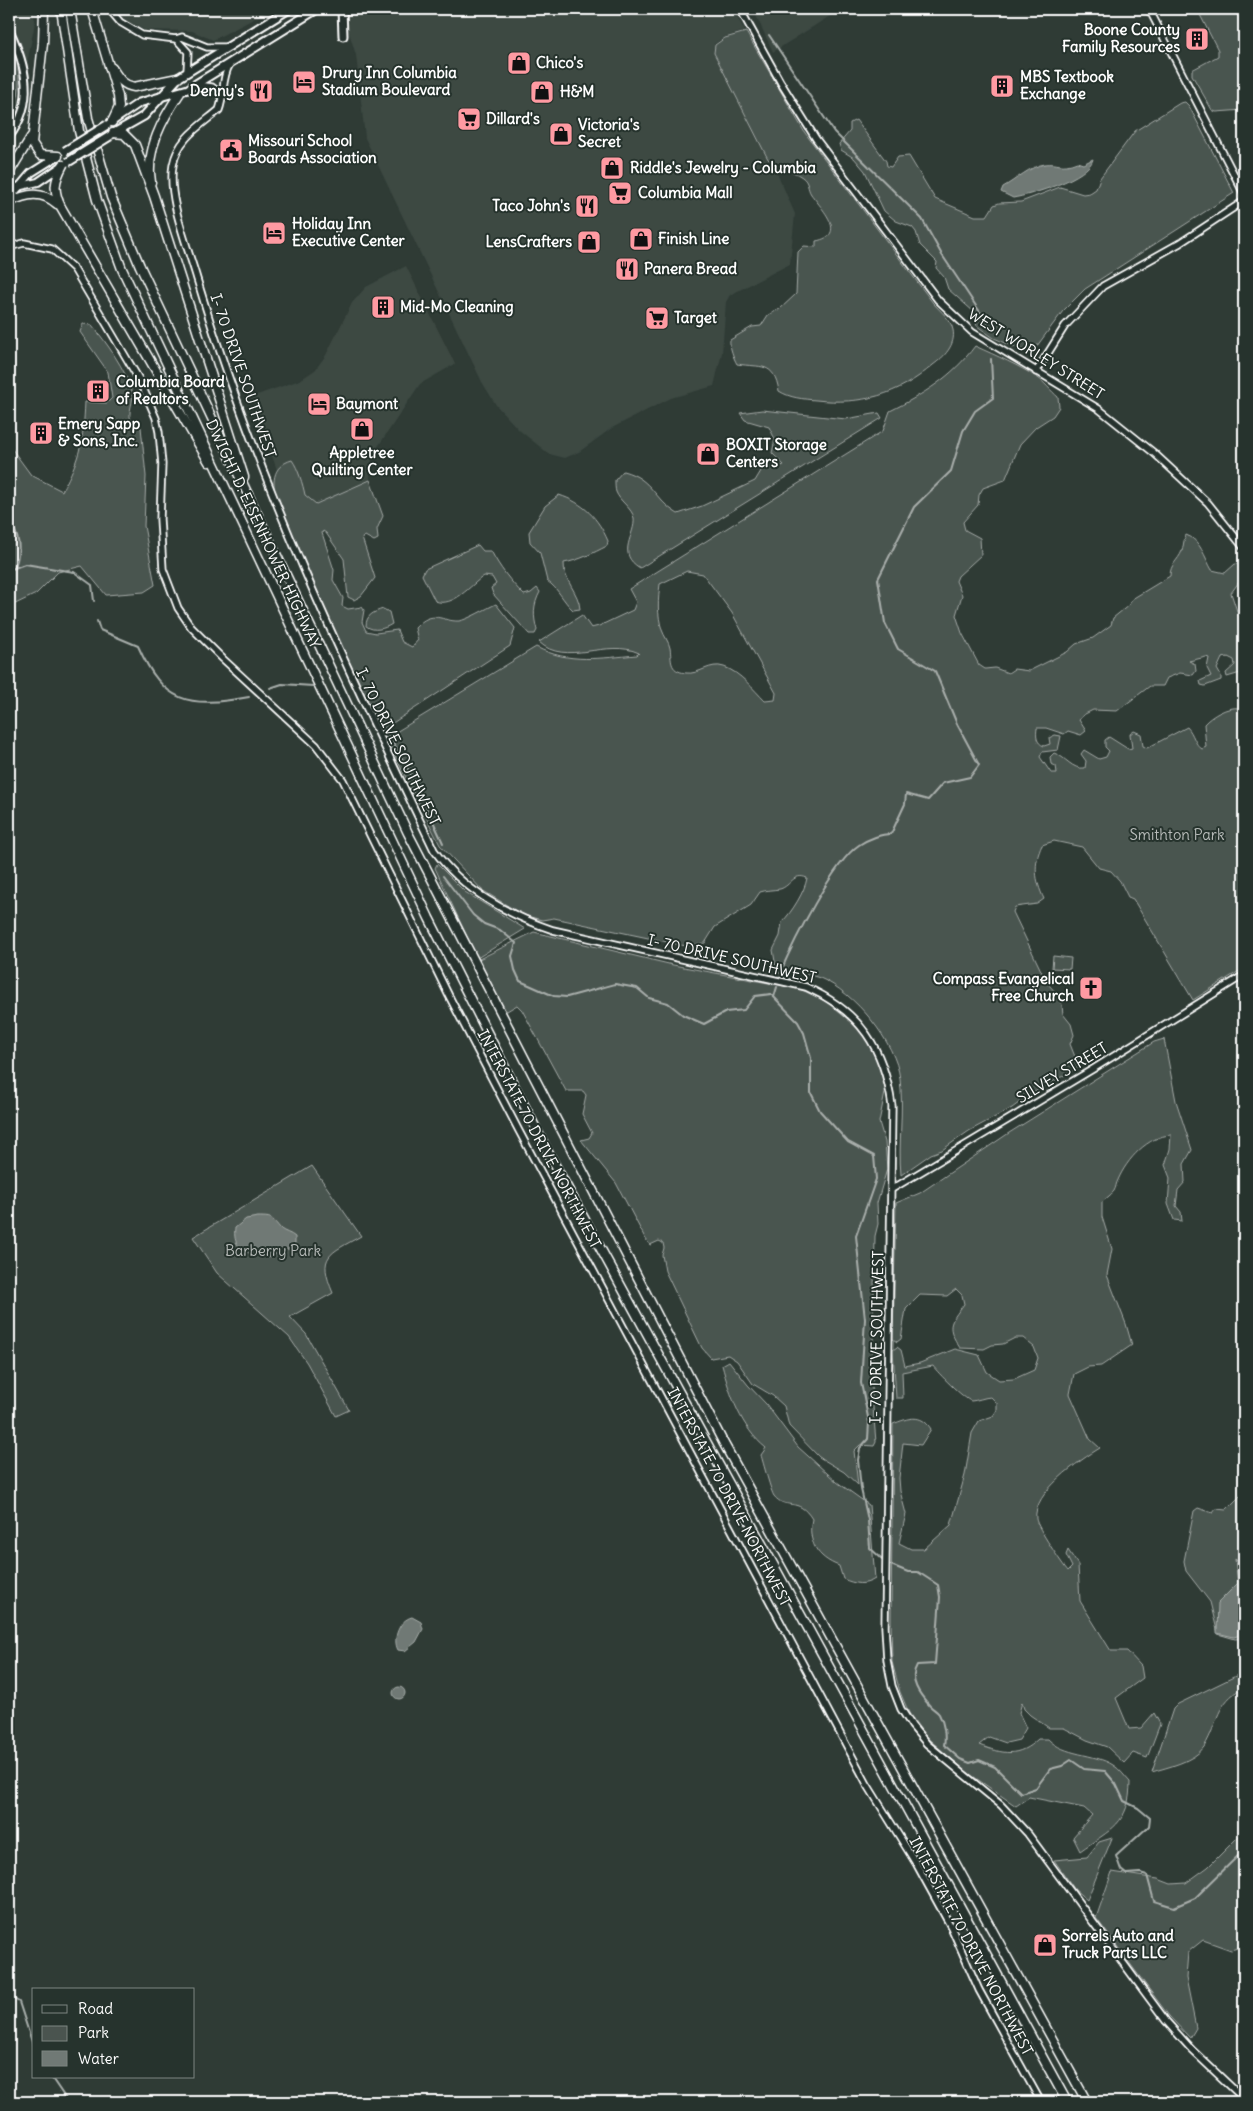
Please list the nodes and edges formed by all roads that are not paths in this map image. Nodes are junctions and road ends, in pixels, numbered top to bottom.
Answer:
1 (44, 9) edge
2 (61, 9) edge
3 (70, 9) edge
4 (92, 9) edge
5 (109, 9) edge
6 (289, 9) edge
7 (316, 9) edge
8 (342, 9) edge
9 (740, 9) edge
10 (1149, 9) edge
11 (9, 29) edge
12 (344, 36) dead end
13 (176, 39) junction
14 (229, 47) junction
15 (108, 62) junction
16 (230, 64) junction
17 (187, 72) junction
18 (178, 78) junction
19 (196, 85) junction
20 (180, 93) junction
21 (223, 96) junction
22 (160, 97) junction
23 (109, 123) junction
24 (112, 134) junction
25 (9, 137) edge
26 (31, 137) junction
27 (58, 156) junction
28 (65, 163) junction
29 (9, 173) edge
30 (18, 187) junction
31 (9, 189) edge
32 (1244, 194) edge
33 (154, 196) junction
34 (9, 201) edge
35 (1244, 201) edge
36 (60, 207) junction
37 (9, 246) edge
38 (1036, 372) junction
39 (225, 485) junction
40 (251, 501) junction
41 (1244, 548) edge
42 (1244, 975) edge
43 (892, 1190) junction
44 (1244, 2099) edge
45 (1041, 2102) edge
46 (1068, 2102) edge
47 (1087, 2102) edge

1 - 26 highway
2 - 39 highway, DWIGHT D. EISENHOWER HIGHWAY
3 - 40 highway, DWIGHT D. EISENHOWER HIGHWAY
4 - 15 highway
5 - 13 street
6 - 14 main road
7 - 16 main road
8 - 12 main road
9 - 38 street, WEST WORLEY STREET
10 - 32 street
11 - 25 main road
13 - 14 street
13 - 17 street
14 - 17 main road
15 - 18 highway
15 - 23 highway
16 - 19 main road
16 - 21 street, I- 70 DRIVE SOUTHWEST
17 - 18 main road
18 - 22 main road
19 - 20 main road
19 - 21 street
20 - 22 main road
20 - 33 highway
21 - 43 street, I- 70 DRIVE SOUTHWEST
22 - 23 main road
22 - 24 main road
23 - 27 main road, bridge
24 - 28 main road, bridge
24 - 33 highway
26 - 27 highway
26 - 29 highway
27 - 30 main road
28 - 30 main road
28 - 36 highway
30 - 31 main road
30 - 34 main road
33 - 40 highway
34 - 36 highway
35 - 38 street
36 - 39 highway
37 - 45 street, INTERSTATE 70 DRIVE NORTHWEST
38 - 41 street, WEST WORLEY STREET
39 - 46 highway, DWIGHT D. EISENHOWER HIGHWAY
40 - 47 highway, DWIGHT D. EISENHOWER HIGHWAY
42 - 43 street, SILVEY STREET
43 - 44 street, I- 70 DRIVE SOUTHWEST

